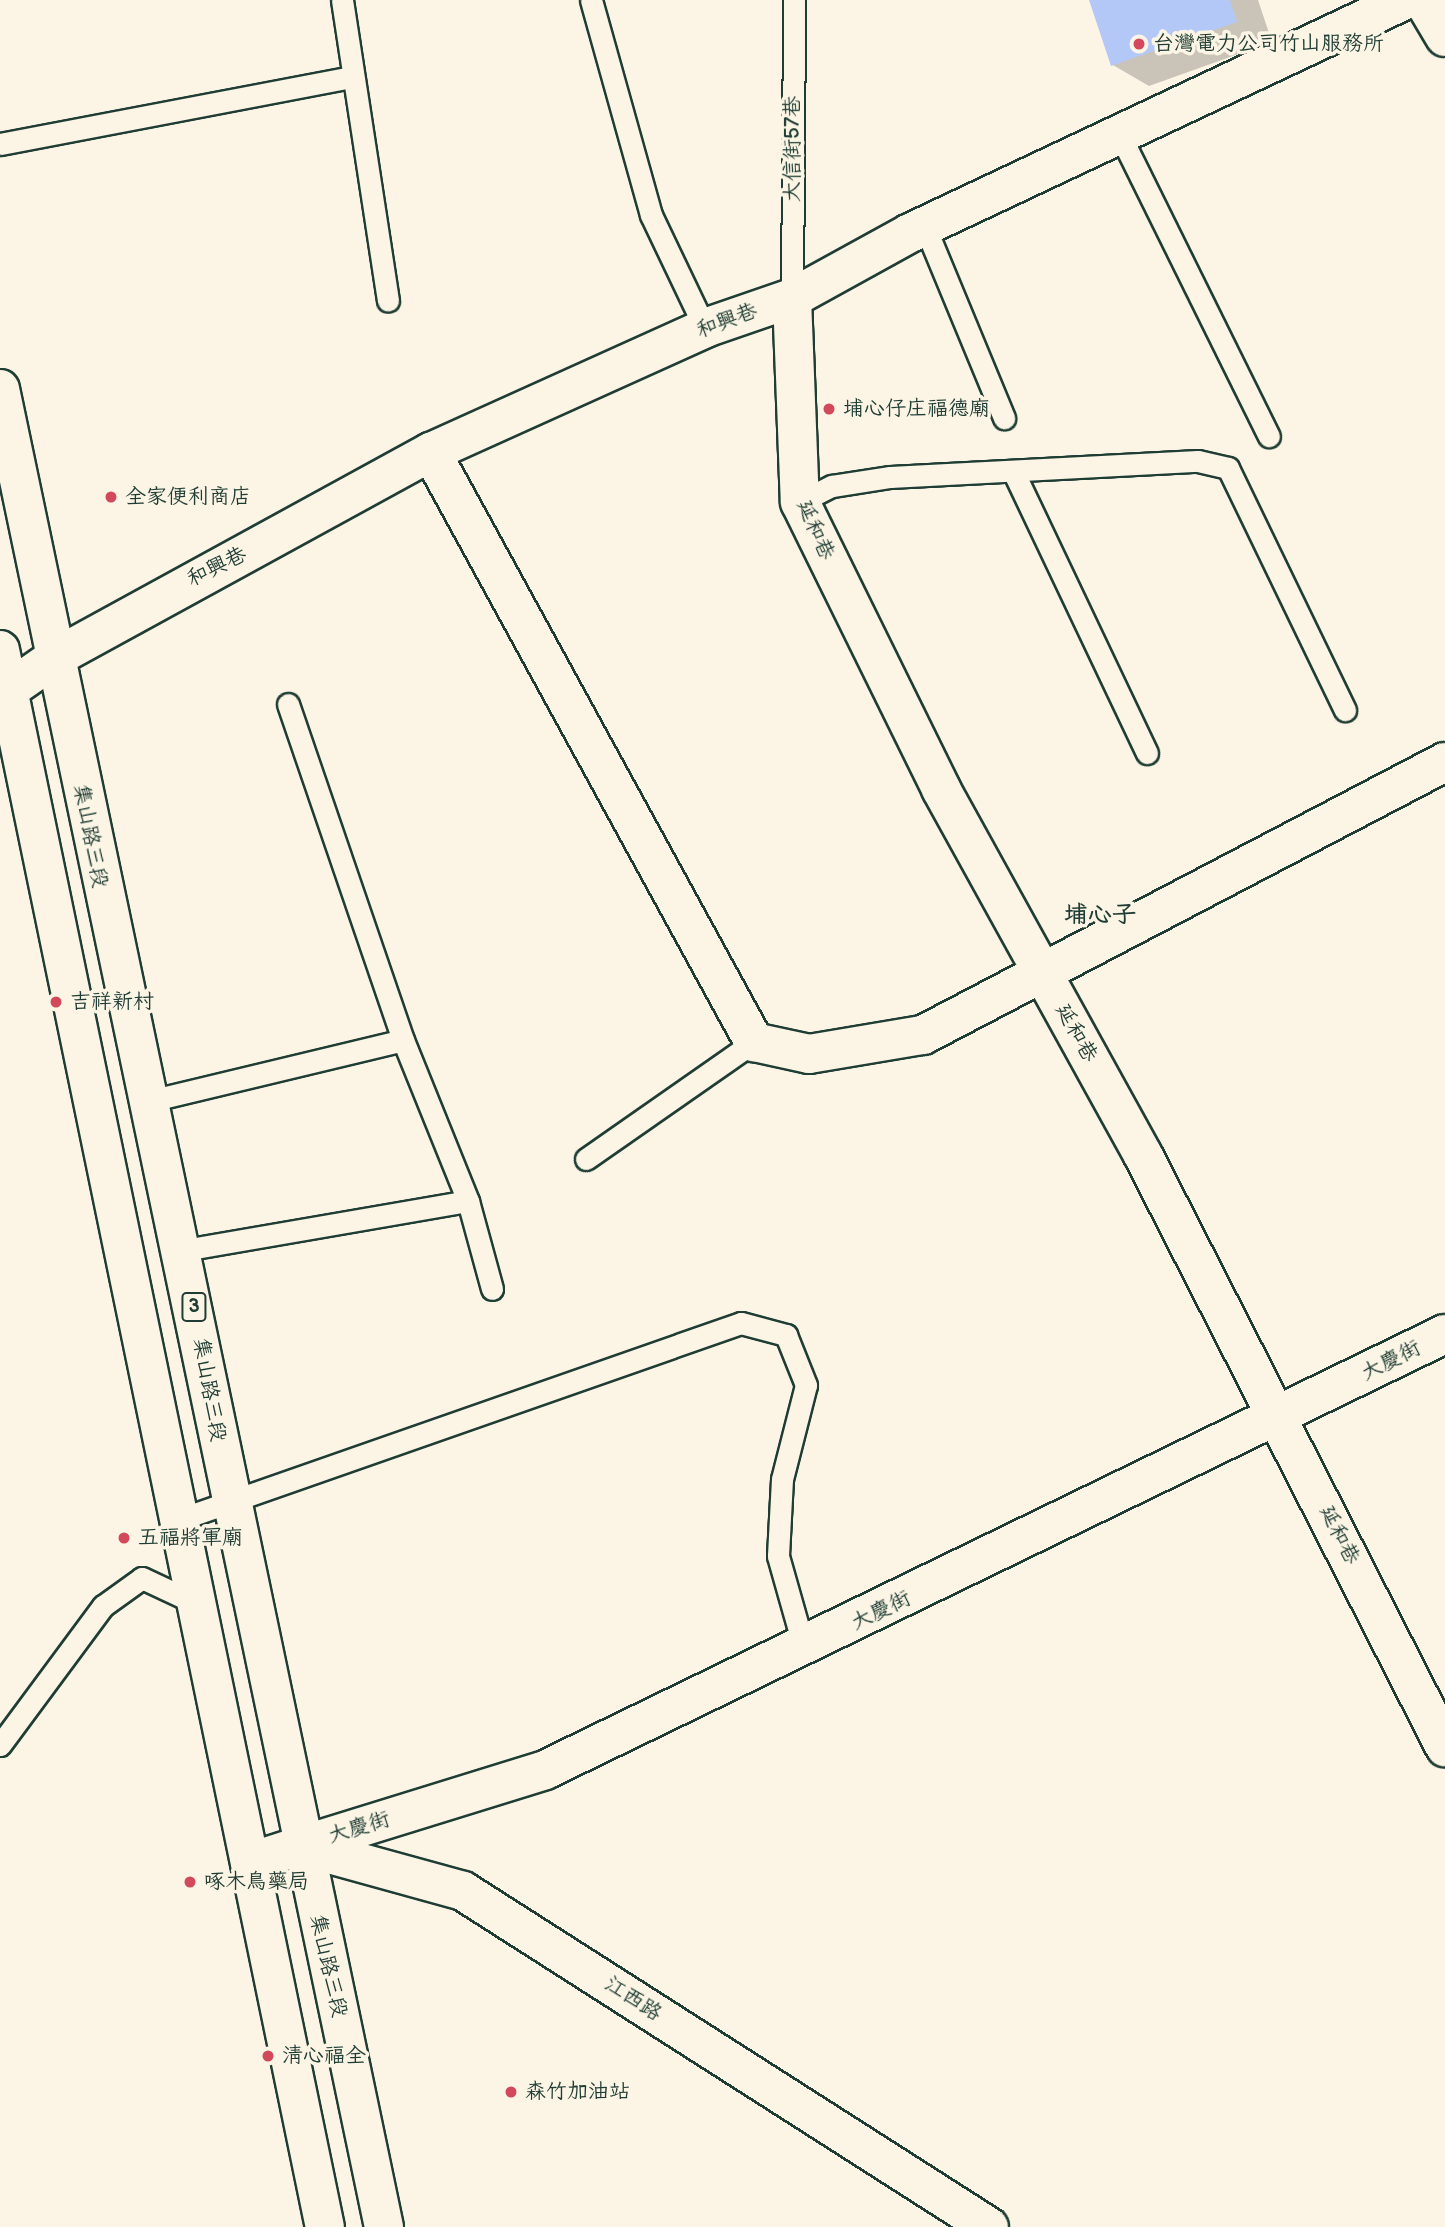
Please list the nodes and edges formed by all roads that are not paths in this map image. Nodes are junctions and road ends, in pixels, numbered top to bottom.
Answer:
1 (342, 0) edge
2 (591, 0) edge
3 (794, 0) edge
4 (1405, 0) edge
5 (1423, 0) edge
6 (1445, 37) edge
7 (352, 78) junction
8 (1120, 135) junction
9 (0, 144) edge
10 (925, 227) junction
11 (792, 298) junction
12 (388, 300) dead end
13 (705, 328) junction
14 (0, 389) edge
15 (1004, 418) dead end
16 (1269, 436) dead end
17 (431, 452) junction
18 (1014, 473) junction
19 (800, 502) junction
20 (0, 650) edge
21 (56, 657) junction
22 (5, 695) edge
23 (288, 704) dead end
24 (1345, 710) dead end
25 (1147, 753) dead end
26 (1445, 762) edge
27 (1044, 976) junction
28 (403, 1040) junction
29 (754, 1042) junction
30 (145, 1102) junction
31 (586, 1159) dead end
32 (468, 1201) junction
33 (184, 1250) junction
34 (492, 1289) dead end
35 (1445, 1334) edge
36 (1280, 1418) junction
37 (230, 1503) junction
38 (178, 1520) junction
39 (193, 1602) junction
40 (804, 1648) junction
41 (0, 1745) edge
42 (1445, 1747) edge
43 (300, 1846) junction
44 (250, 1862) junction
45 (325, 2227) edge
46 (384, 2227) edge
47 (989, 2227) edge

1 - 7 lane
2 - 13 lane
3 - 11 lane, 大信街57巷
4 - 8 street, 和興巷
5 - 6 street
7 - 9 lane
7 - 12 lane
8 - 10 street, 和興巷
8 - 16 lane
10 - 11 street, 和興巷
10 - 15 lane
11 - 13 street, 和興巷
11 - 19 street, 延和巷
13 - 17 street, 和興巷
14 - 21 street, 集山路三段 / 3
17 - 21 street, 和興巷
17 - 29 street
18 - 19 lane
18 - 24 lane
18 - 25 lane
19 - 27 street, 延和巷
20 - 22 street
21 - 22 street, 和興巷
21 - 30 street, 集山路三段 / 3
22 - 38 street
23 - 28 lane
26 - 27 street
27 - 29 street
27 - 36 street, 延和巷
28 - 30 lane
28 - 32 lane
29 - 31 lane
30 - 33 street, 集山路三段 / 3
32 - 33 lane
32 - 34 lane
33 - 37 street, 集山路三段 / 3
35 - 36 street, 大慶街
36 - 40 street, 大慶街
36 - 42 street, 延和巷
37 - 38 lane
37 - 40 lane
37 - 43 street, 集山路三段 / 3
38 - 39 street
39 - 41 lane
39 - 44 street
40 - 43 street, 大慶街
43 - 44 street
43 - 46 street, 集山路三段 / 3
43 - 47 street, 江西路
44 - 45 street

